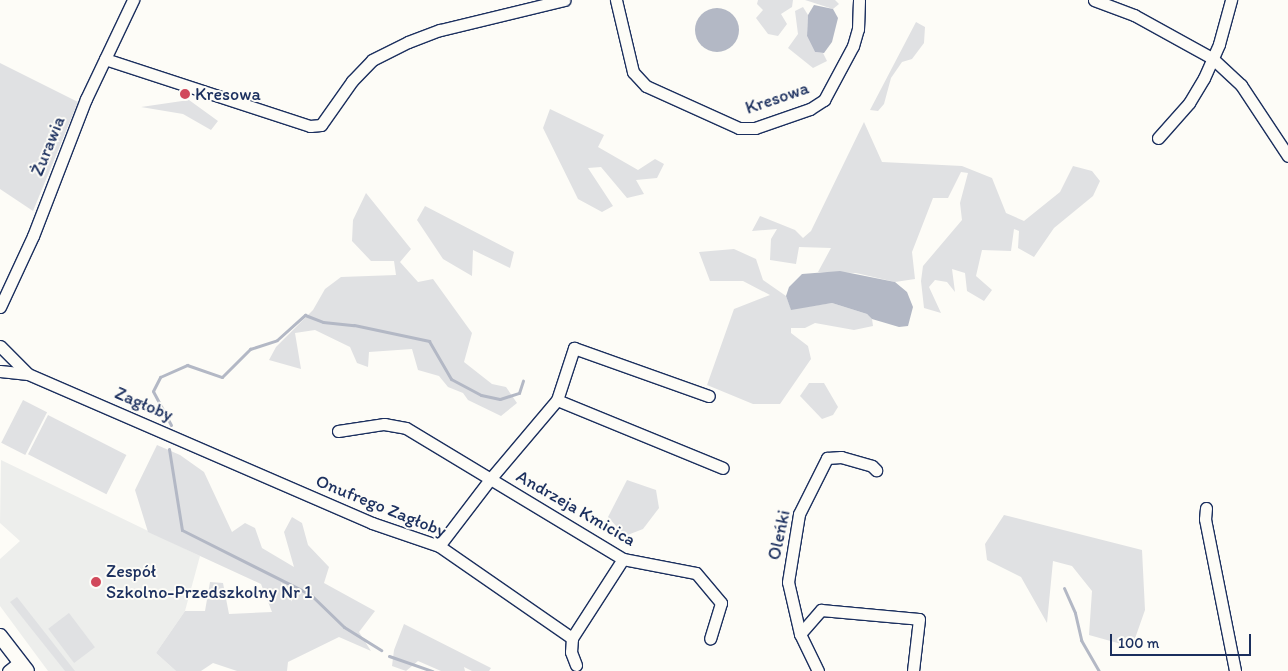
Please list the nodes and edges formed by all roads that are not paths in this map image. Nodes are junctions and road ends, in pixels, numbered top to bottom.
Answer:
1 (133, 0) edge
2 (564, 0) edge
3 (616, 0) edge
4 (859, 0) edge
5 (1094, 0) edge
6 (1231, 0) edge
7 (1212, 58) junction
8 (105, 59) junction
9 (1158, 138) dead end
10 (1288, 156) edge
11 (0, 307) edge
12 (0, 346) edge
13 (0, 372) edge
14 (28, 374) junction
15 (709, 396) dead end
16 (558, 400) junction
17 (338, 431) dead end
18 (246, 467) joint
19 (723, 468) dead end
20 (876, 470) dead end
21 (491, 478) junction
22 (1206, 508) dead end
23 (439, 546) junction
24 (624, 560) junction
25 (800, 634) junction
26 (0, 636) edge
27 (572, 638) junction
28 (710, 638) dead end
29 (576, 664) dead end
30 (23, 666) edge
31 (8, 671) edge
32 (818, 671) edge
33 (913, 671) edge
34 (1235, 671) edge

1 - 8 street, Żurawia
2 - 8 street
3 - 4 street, Kresowa
5 - 7 street
6 - 7 street
7 - 9 street
7 - 10 street
8 - 11 street, Żurawia
12 - 14 street, Zagłoby
13 - 14 street, Zagłoby
14 - 18 street, Zagłoby
15 - 16 street, Andrzeja Kmicica
16 - 19 street
16 - 21 street, Andrzeja Kmicica
17 - 21 street, Andrzeja Kmicica
18 - 23 street, Onufrego Zagłoby
20 - 25 street, Oleńki
21 - 23 street, Andrzeja Kmicica
21 - 24 street, Andrzeja Kmicica
22 - 34 street
23 - 27 street, Onufrego Zagłoby
24 - 27 street
24 - 28 street, Andrzeja Kmicica
25 - 32 street, Oleńki
25 - 33 street
26 - 30 main road
27 - 29 street
30 - 31 street

